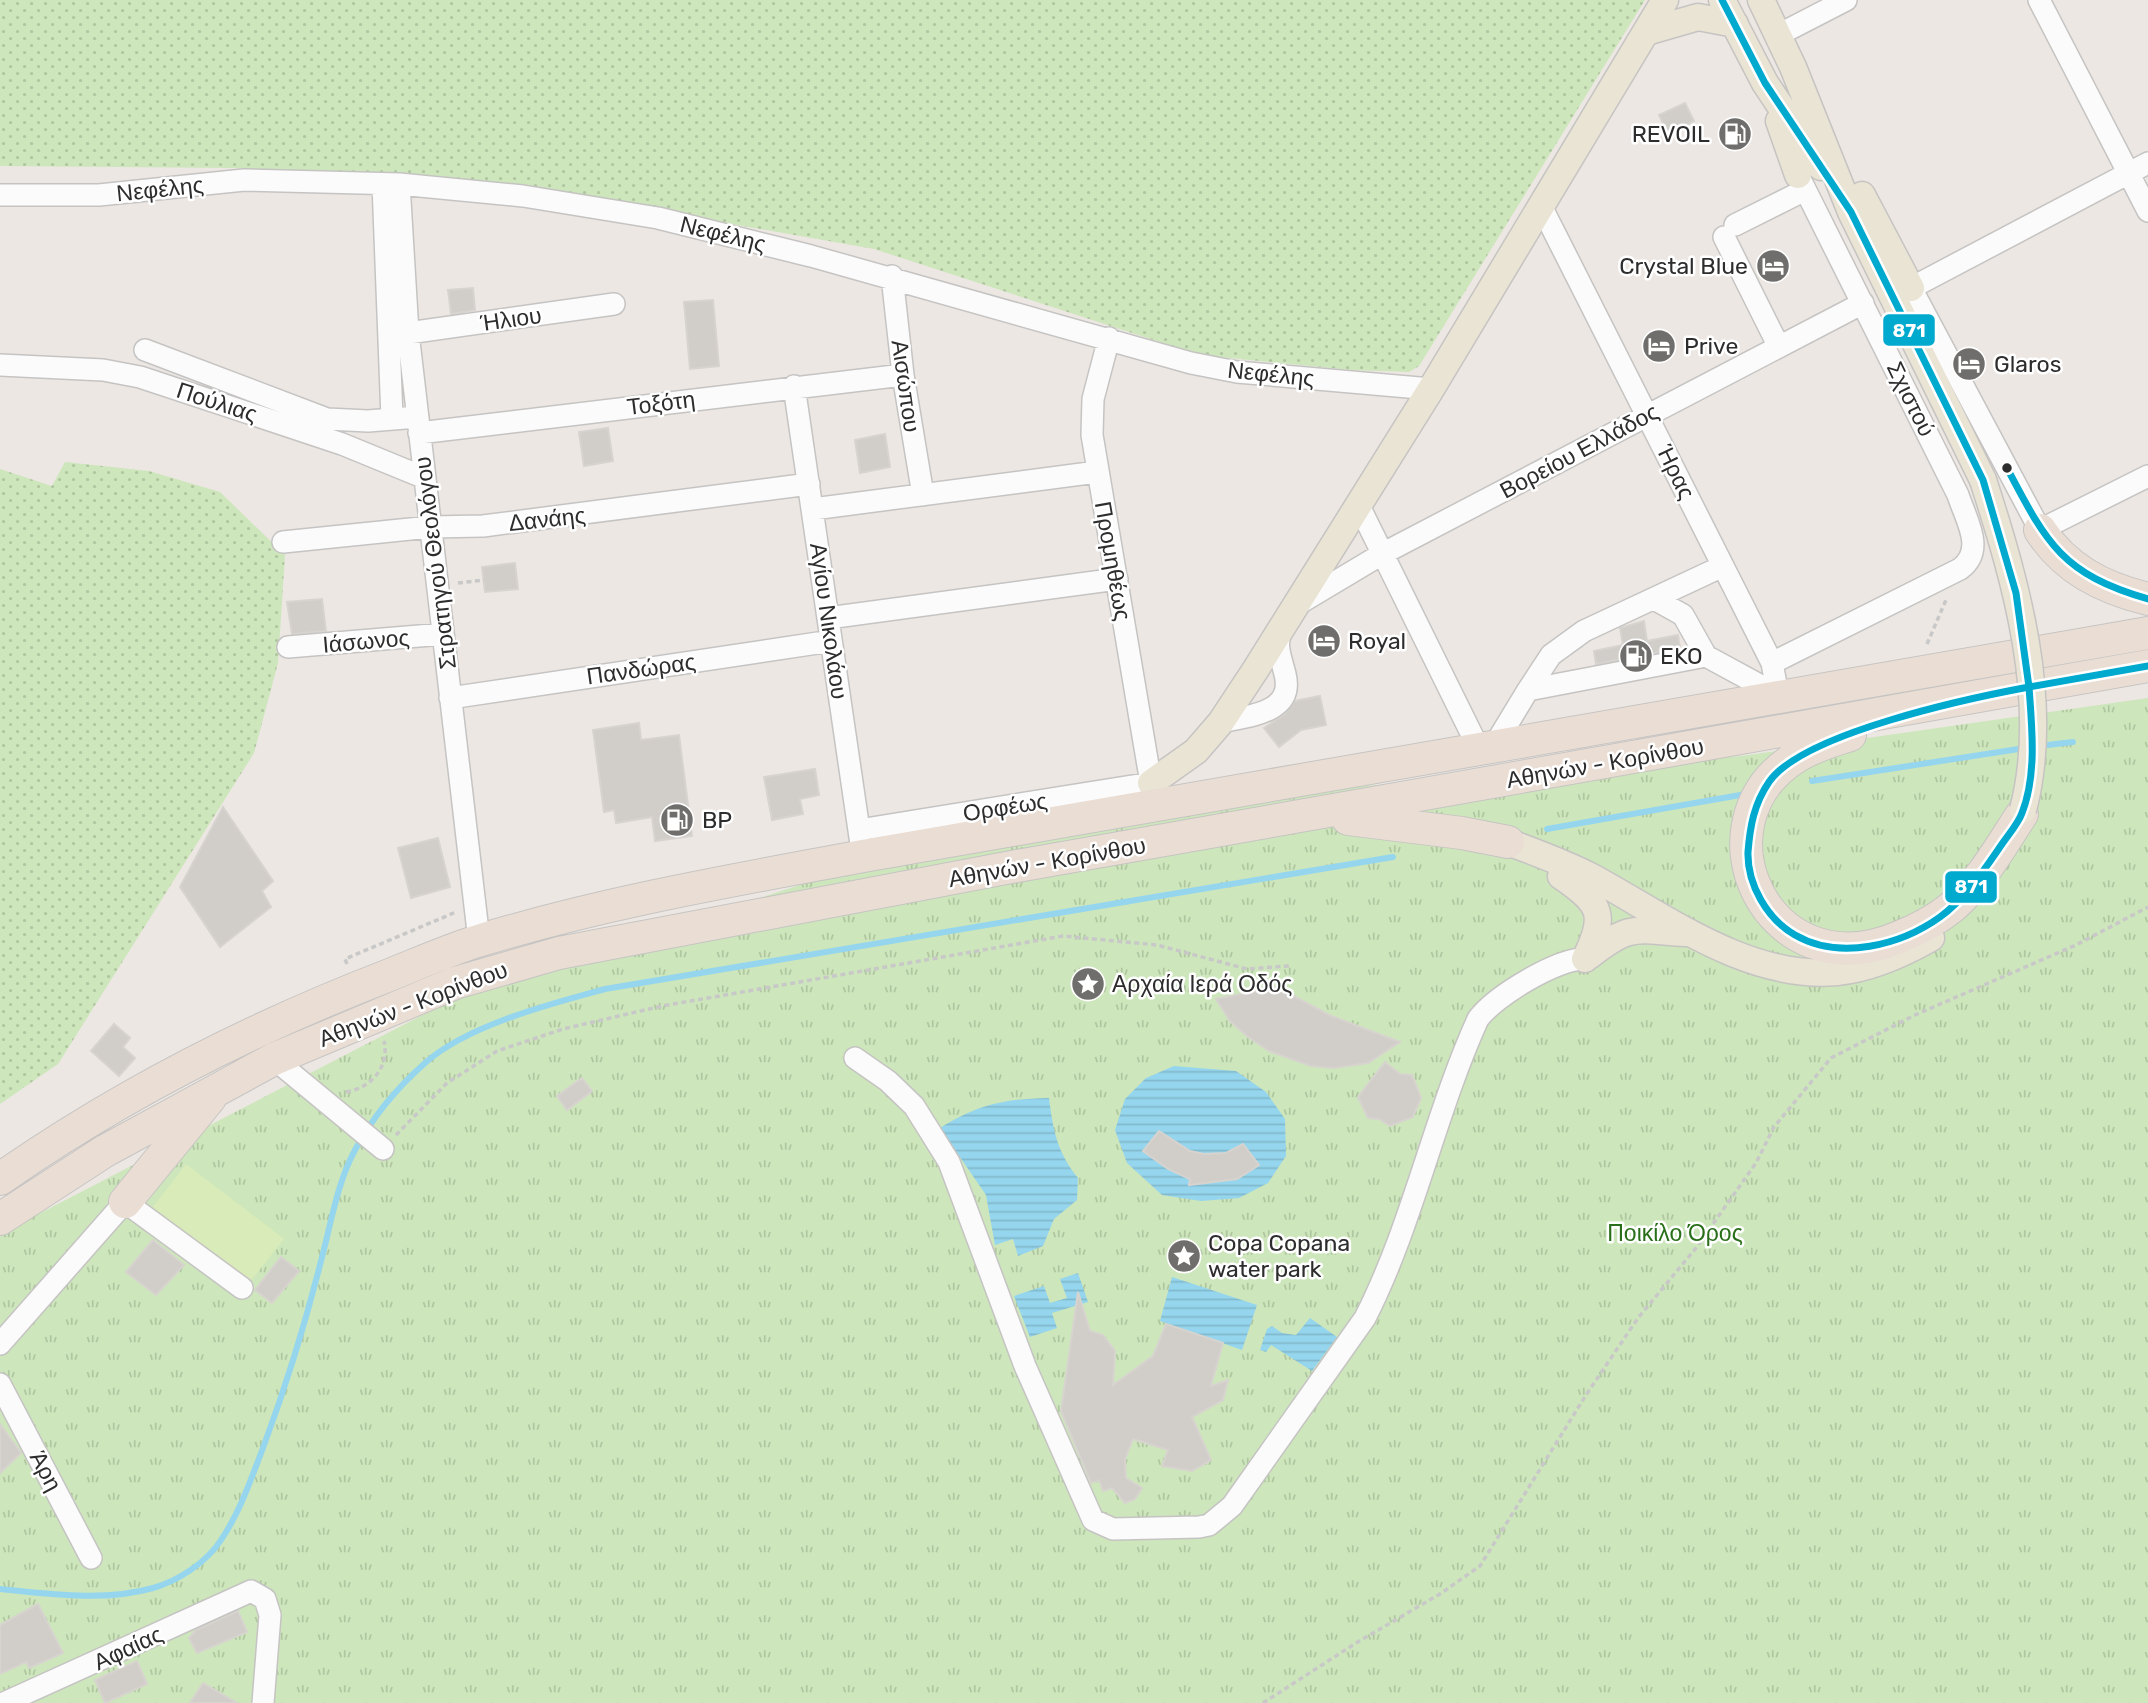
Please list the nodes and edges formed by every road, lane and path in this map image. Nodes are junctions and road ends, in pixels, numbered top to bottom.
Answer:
1 (1665, 0) edge
2 (1723, 0) edge
3 (1761, 0) edge
4 (1846, 0) edge
5 (2039, 0) edge
6 (1735, 24) junction
7 (1646, 32) junction
8 (1778, 35) junction
9 (1793, 67) junction
10 (1766, 83) junction
11 (2148, 163) edge
12 (2129, 173) junction
13 (1802, 183) junction
14 (391, 184) junction
15 (0, 195) edge
16 (1541, 206) junction
17 (2148, 211) edge
18 (1850, 212) junction
19 (892, 276) junction
20 (1911, 288) junction
21 (1863, 303) junction
22 (614, 304) dead end
23 (1755, 321) dead end
24 (408, 333) junction
25 (1109, 338) junction
26 (1775, 349) junction
27 (145, 350) dead end
28 (0, 365) edge
29 (903, 375) junction
30 (794, 386) junction
31 (1431, 389) junction
32 (1648, 415) junction
33 (392, 418) junction
34 (419, 425) junction
35 (1097, 472) junction
36 (2148, 476) edge
37 (425, 478) junction
38 (809, 484) junction
39 (923, 495) junction
40 (1359, 506) junction
41 (813, 509) junction
42 (430, 527) junction
43 (2040, 530) junction
44 (283, 542) dead end
45 (1382, 554) junction
46 (1723, 566) junction
47 (1960, 569) junction
48 (1117, 579) junction
49 (484, 580) dead end
50 (437, 586) junction
51 (2148, 599) edge
52 (1656, 600) junction
53 (1298, 604) junction
54 (828, 618) junction
55 (1280, 632) junction
56 (2148, 633) edge
57 (443, 634) junction
58 (831, 641) junction
59 (288, 647) dead end
60 (1706, 656) junction
61 (1772, 663) junction
62 (2148, 666) edge
63 (1915, 673) junction
64 (1528, 690) junction
65 (1779, 695) junction
66 (450, 698) junction
67 (1958, 700) junction
68 (1221, 722) junction
69 (1486, 748) junction
70 (1152, 783) junction
71 (2023, 812) junction
72 (1318, 815) junction
73 (983, 835) junction
74 (1508, 842) junction
75 (861, 843) junction
76 (475, 905) junction
77 (2148, 906) edge
78 (1693, 933) junction
79 (479, 940) junction
80 (1585, 959) junction
81 (347, 964) dead end
82 (1289, 966) dead end
83 (383, 1039) dead end
84 (855, 1058) dead end
85 (274, 1059) junction
86 (221, 1085) junction
87 (308, 1087) junction
88 (383, 1149) joint
89 (0, 1179) edge
90 (125, 1202) junction
91 (0, 1219) edge
92 (242, 1288) dead end
93 (0, 1345) edge
94 (0, 1384) edge
95 (91, 1558) dead end
96 (52, 1694) edge
97 (4, 1703) edge
98 (263, 1703) edge
99 (1263, 1703) edge

1 - 7 main road
2 - 6 main road, Σχιστού
3 - 8 main road, Σχιστού
4 - 8 street
5 - 12 street
6 - 7 main road
6 - 10 main road, Σχιστού
7 - 16 main road
8 - 9 main road, Σχιστού
9 - 18 main road, Σχιστού
9 - 20 main road
10 - 13 main road
10 - 18 main road, Σχιστού
11 - 12 street
12 - 17 street
12 - 20 street
13 - 21 street, Σχιστού
13 - 26 street
14 - 15 street, Νεφέλης
14 - 19 street, Νεφέλης
14 - 24 street, Στρατηγού Θεολόγου
14 - 33 street
16 - 31 main road
16 - 32 street, Ήρας
18 - 71 main road, Σχιστού, bridge
19 - 25 street, Νεφέλης
19 - 29 street, Αισώπου
20 - 43 street
21 - 26 street, Βορείου Ελλάδος
21 - 47 street, Σχιστού
22 - 24 street, Ήλιου
23 - 26 street
24 - 34 street, Στρατηγού Θεολόγου
25 - 31 street, Νεφέλης
25 - 35 street, Προμηθέως
26 - 32 street, Βορείου Ελλάδος
27 - 33 street, Τοξότη
28 - 37 street, Πούλιας
29 - 30 street, Τοξότη
29 - 39 street, Αισώπου
30 - 34 street, Τοξότη
30 - 38 street, Αγίου Νικολάου
31 - 40 main road
32 - 45 street, Βορείου Ελλάδος
32 - 46 street, Ήρας
33 - 34 street, Τοξότη
34 - 37 street, Στρατηγού Θεολόγου
35 - 39 street
35 - 48 street, Προμηθέως
36 - 43 street
37 - 42 street, Στρατηγού Θεολόγου
38 - 41 street, Αγίου Νικολάου
38 - 42 street, Δανάης
39 - 41 street
40 - 45 street
40 - 53 main road
41 - 54 street, Αγίου Νικολάου
42 - 44 street, Δανάης
42 - 50 street, Στρατηγού Θεολόγου
43 - 51 highway
45 - 53 street, Βορείου Ελλάδος
45 - 69 street
46 - 52 street
46 - 61 street, Ήρας
47 - 61 street
47 - 63 path
48 - 54 street
48 - 70 street, Προμηθέως
49 - 50 path
50 - 57 street, Στρατηγού Θεολόγου
52 - 60 street
52 - 64 street
53 - 55 main road
54 - 58 street, Αγίου Νικολάου
55 - 68 main road
55 - 68 street
56 - 63 highway, Αθηνών - Κορίνθου
57 - 59 street, Ιάσωνος
57 - 66 street, Στρατηγού Θεολόγου
58 - 66 street, Πανδώρας
58 - 75 street, Αγίου Νικολάου
60 - 64 street
60 - 65 street
61 - 65 street, Ήρας
62 - 67 highway, Αθηνών - Κορίνθου
63 - 65 highway, Αθηνών - Κορίνθου
64 - 69 street
65 - 69 highway, Αθηνών - Κορίνθου
66 - 76 street, Στρατηγού Θεολόγου
67 - 71 highway
67 - 72 highway, Αθηνών - Κορίνθου
68 - 70 main road
69 - 73 highway, Αθηνών - Κορίνθου
70 - 73 highway
70 - 75 street, Ορφέως
71 - 78 main road, Σχιστού
72 - 74 highway
72 - 85 highway, Αθηνών - Κορίνθου
73 - 75 highway, Αθηνών - Κορίνθου
74 - 78 main road, Σχιστού
74 - 80 main road
75 - 79 highway, Αθηνών - Κορίνθου
76 - 79 street, Στρατηγού Θεολόγου
76 - 81 path
77 - 99 path
78 - 80 main road
79 - 89 highway, Αθηνών - Κορίνθου
80 - 84 street
82 - 88 path
83 - 87 path
85 - 86 highway, Αθηνών - Κορίνθου
85 - 87 street
86 - 90 highway
86 - 91 highway, Αθηνών - Κορίνθου
87 - 88 street
90 - 92 street
90 - 93 street
94 - 95 street, Άρη
96 - 97 street, Αφαίας
96 - 98 street, Αφαίας

